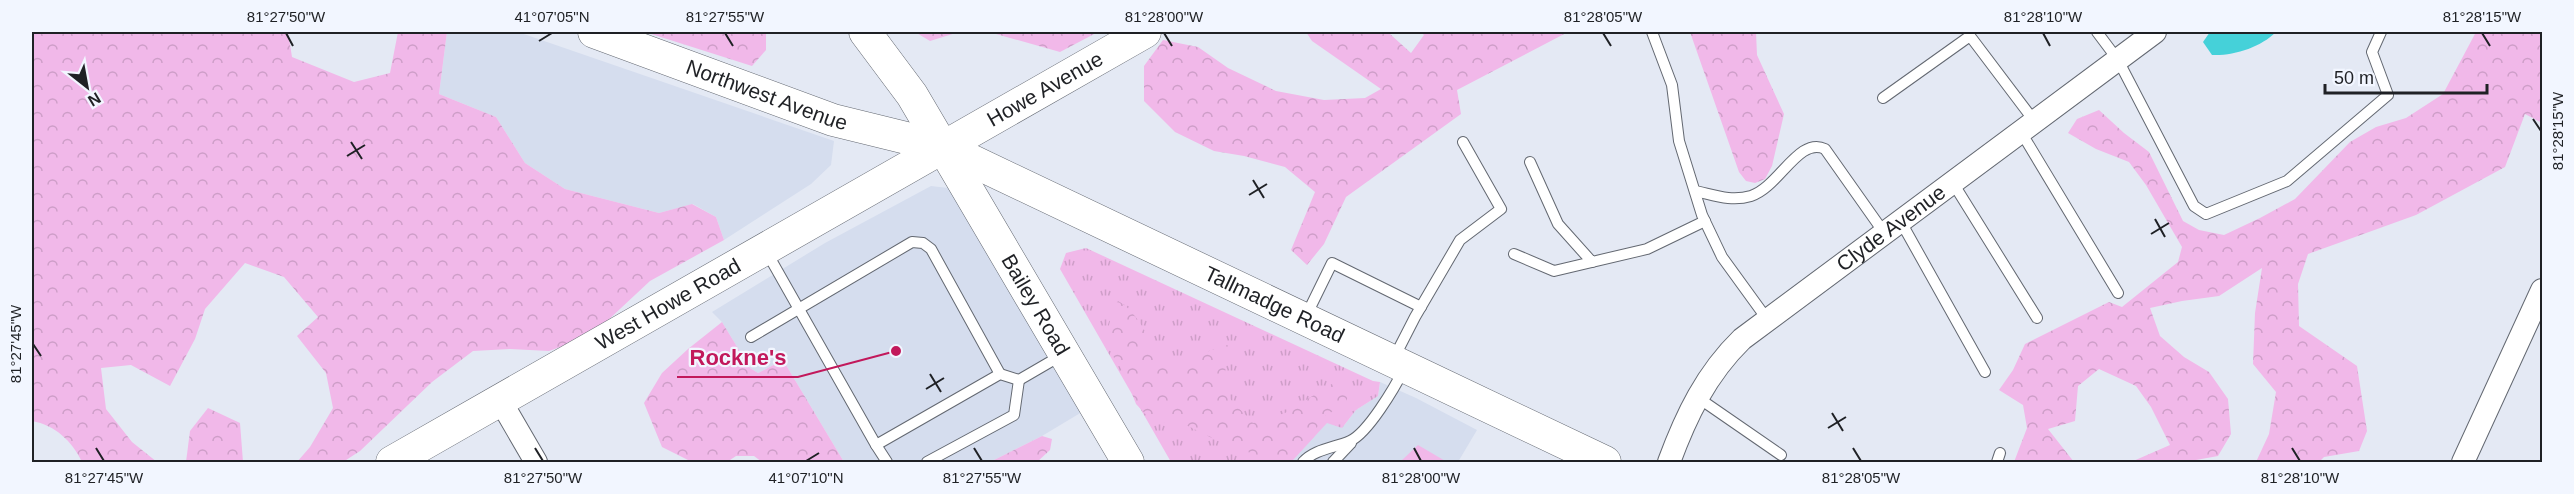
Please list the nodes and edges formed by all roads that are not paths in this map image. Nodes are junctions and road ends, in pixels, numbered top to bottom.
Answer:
1 (594, 32) edge
2 (864, 32) edge
3 (1145, 32) edge
4 (1652, 32) edge
5 (2097, 32) edge
6 (2156, 32) edge
7 (2380, 32) edge
8 (2118, 60) junction
9 (1882, 98) dead end
10 (2028, 127) junction
11 (1463, 142) dead end
12 (944, 147) junction
13 (1530, 162) dead end
14 (1953, 183) junction
15 (1695, 191) junction
16 (1705, 221) junction
17 (1893, 228) junction
18 (765, 249) junction
19 (1514, 254) dead end
20 (1592, 262) junction
21 (2542, 290) edge
22 (2118, 293) dead end
23 (1420, 308) junction
24 (799, 309) junction
25 (2037, 318) dead end
26 (1304, 319) junction
27 (1767, 320) junction
28 (751, 337) dead end
29 (1064, 354) junction
30 (1399, 364) junction
31 (1985, 372) dead end
32 (1000, 374) junction
33 (1019, 380) junction
34 (1697, 397) junction
35 (500, 400) junction
36 (1353, 440) junction
37 (876, 445) junction
38 (1781, 455) dead end
39 (392, 462) edge
40 (536, 462) edge
41 (888, 462) edge
42 (927, 462) edge
43 (1128, 462) edge
44 (1303, 462) edge
45 (1333, 462) edge
46 (1605, 462) edge
47 (1669, 462) edge
48 (2463, 462) edge

1 - 12 street, Northwest Avenue
2 - 12 street, Bailey Road
3 - 12 street, Howe Avenue
4 - 15 lane
5 - 8 lane
6 - 8 street, Clyde Avenue
7 - 8 lane
8 - 10 street, Clyde Avenue
9 - 10 lane
10 - 14 street, Clyde Avenue
10 - 22 lane
11 - 23 lane
12 - 18 street, West Howe Road
12 - 26 street, Tallmadge Road
12 - 29 street, Bailey Road
13 - 20 lane
14 - 17 street, Clyde Avenue
14 - 25 lane
15 - 16 lane
15 - 17 lane
16 - 20 lane
16 - 27 lane
17 - 27 street, Clyde Avenue
17 - 31 lane
18 - 24 lane
18 - 35 street, West Howe Road
19 - 20 lane
21 - 48 street
23 - 26 lane
23 - 30 lane
24 - 28 lane
24 - 32 lane
24 - 37 lane
26 - 30 street, Tallmadge Road
27 - 34 street, Clyde Avenue
29 - 33 lane
29 - 43 street, Bailey Road
30 - 36 lane
30 - 46 street, Tallmadge Road
32 - 33 lane
32 - 37 lane
33 - 42 lane
34 - 38 lane
34 - 47 street, Clyde Avenue
35 - 39 street, West Howe Road
35 - 40 street
36 - 44 lane
36 - 45 lane
37 - 41 lane

